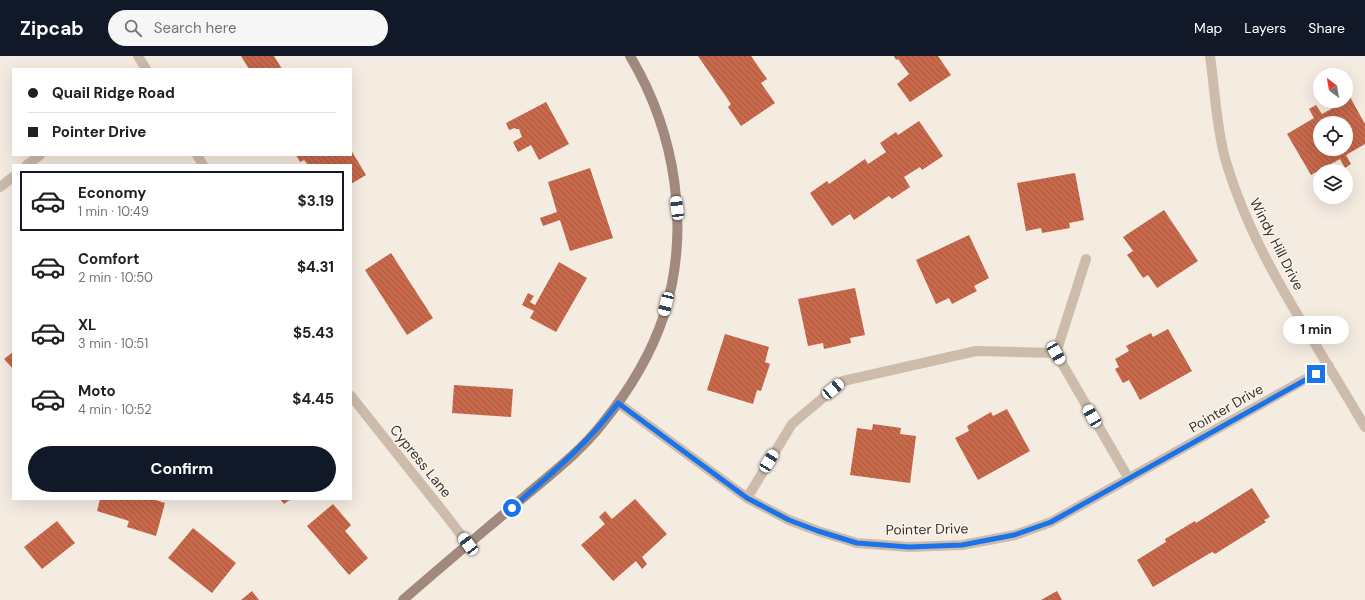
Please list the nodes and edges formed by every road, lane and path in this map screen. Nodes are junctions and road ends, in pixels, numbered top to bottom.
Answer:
1 (138, 56) edge
2 (630, 56) edge
3 (1210, 56) edge
4 (145, 68) edge
5 (39, 156) edge
6 (28, 164) edge
7 (12, 178) edge
8 (0, 187) edge
9 (1086, 259) dead end
10 (1056, 353) junction
11 (1329, 366) junction
12 (352, 397) edge
13 (618, 403) junction
14 (1365, 427) edge
15 (1129, 479) junction
16 (747, 498) junction
17 (468, 544) junction
18 (403, 600) edge

1 - 4 street
2 - 13 street
3 - 11 street, Windy Hill Drive
5 - 6 street
7 - 8 street
9 - 10 street
10 - 15 street
10 - 16 street
11 - 14 street, Windy Hill Drive
11 - 15 street, Pointer Drive
12 - 17 street, Cypress Lane
13 - 16 street, Pointer Drive
13 - 17 street
15 - 16 street, Pointer Drive
17 - 18 street

